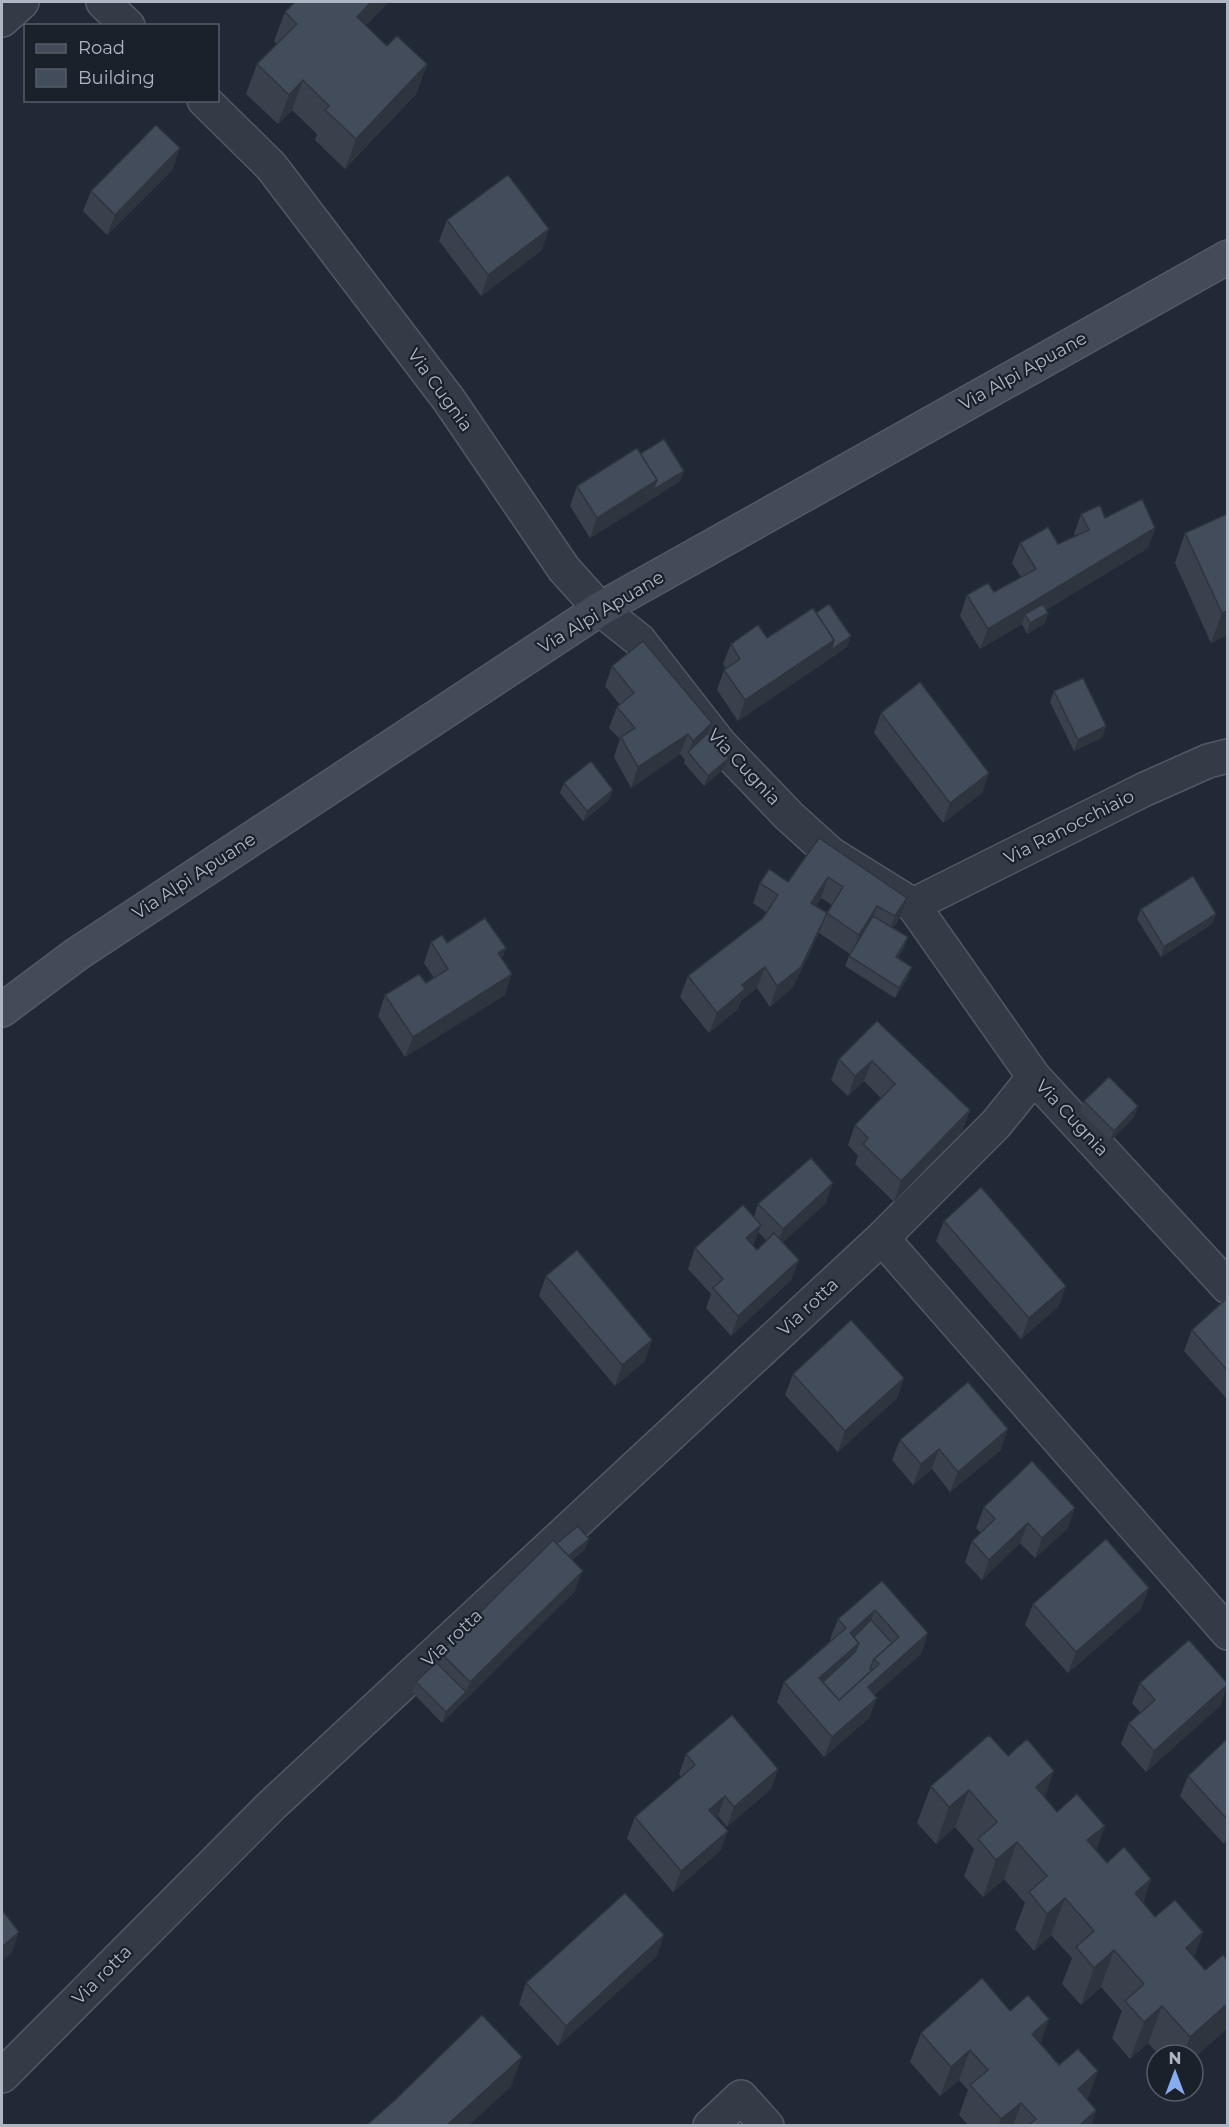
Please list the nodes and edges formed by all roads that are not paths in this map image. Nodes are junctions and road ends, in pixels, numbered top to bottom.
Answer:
1 (22, 2) edge
2 (103, 2) edge
3 (2, 20) edge
4 (126, 24) edge
5 (206, 102) edge
6 (1227, 257) edge
7 (600, 609) junction
8 (1227, 756) edge
9 (913, 905) junction
10 (2, 1010) edge
11 (1034, 1077) junction
12 (882, 1238) junction
13 (1227, 1287) edge
14 (1227, 1633) edge
15 (2, 2076) edge
16 (710, 2126) edge
17 (767, 2126) edge

1 - 3 street
2 - 4 street
5 - 7 street, Via Cugnia
6 - 7 main road, Via Alpi Apuane
7 - 9 street, Via Cugnia
7 - 10 main road, Via Alpi Apuane
8 - 9 street, Via Ranocchiaio
9 - 11 street, Via Cugnia
11 - 12 street, Via rotta
11 - 13 street, Via Cugnia
12 - 14 street
12 - 15 street, Via rotta
16 - 17 street

